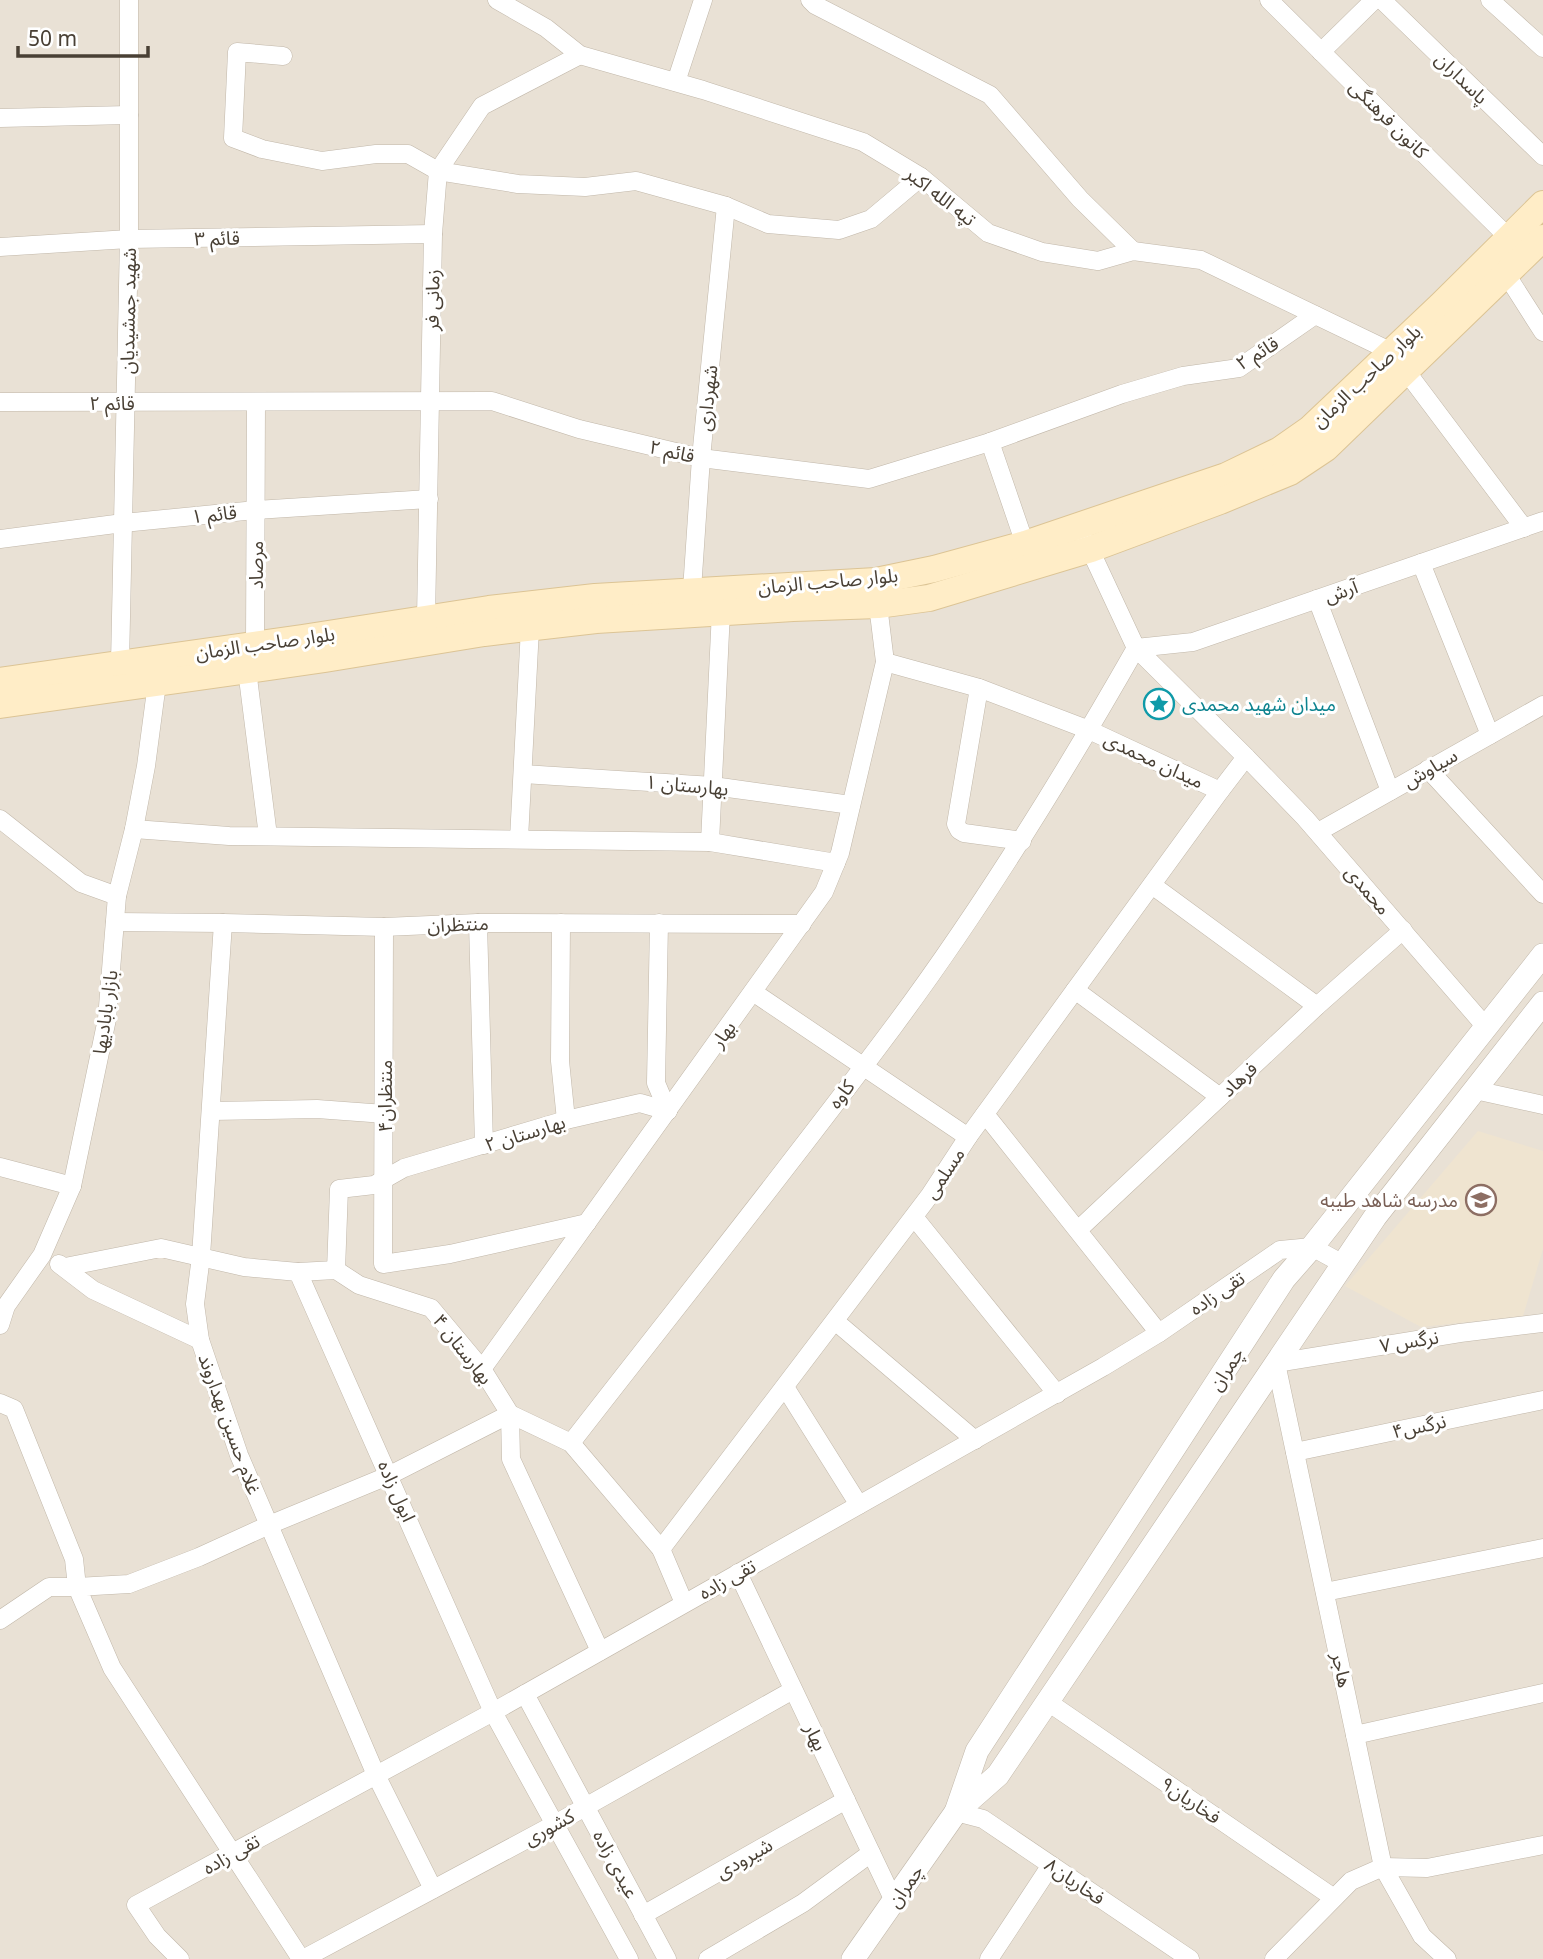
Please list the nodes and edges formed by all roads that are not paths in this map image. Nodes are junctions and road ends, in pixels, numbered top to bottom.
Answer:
1 (129, 0) edge
2 (497, 0) edge
3 (702, 0) edge
4 (810, 0) edge
5 (1269, 0) edge
6 (1374, 0) edge
7 (1382, 0) edge
8 (1490, 0) edge
9 (1543, 48) edge
10 (1321, 51) junction
11 (580, 55) junction
12 (283, 56) dead end
13 (677, 82) junction
14 (129, 115) junction
15 (0, 118) edge
16 (1543, 156) edge
17 (438, 171) junction
18 (921, 177) junction
19 (1543, 204) edge
20 (726, 206) junction
21 (433, 234) junction
22 (1509, 238) junction
23 (1543, 238) edge
24 (129, 239) junction
25 (0, 247) edge
26 (1133, 251) junction
27 (1506, 274) junction
28 (1315, 315) junction
29 (1543, 332) edge
30 (1399, 362) junction
31 (430, 400) junction
32 (0, 402) edge
33 (256, 402) junction
34 (127, 403) junction
35 (990, 442) junction
36 (701, 458) junction
37 (429, 499) junction
38 (256, 510) junction
39 (1543, 521) edge
40 (123, 523) junction
41 (1078, 527) junction
42 (1524, 527) junction
43 (0, 539) edge
44 (1025, 544) junction
45 (1091, 550) junction
46 (1421, 563) junction
47 (692, 590) junction
48 (1317, 599) junction
49 (878, 605) junction
50 (721, 611) junction
51 (426, 619) junction
52 (530, 628) junction
53 (256, 645) junction
54 (1136, 648) junction
55 (885, 662) junction
56 (120, 664) junction
57 (247, 670) junction
58 (156, 671) junction
59 (0, 681) edge
60 (979, 688) junction
61 (0, 705) edge
62 (1543, 705) edge
63 (1089, 730) junction
64 (1490, 735) junction
65 (1246, 757) junction
66 (1428, 769) junction
67 (523, 774) junction
68 (713, 786) junction
69 (1220, 791) junction
70 (1390, 791) junction
71 (851, 805) junction
72 (0, 819) edge
73 (134, 829) junction
74 (1318, 832) junction
75 (268, 836) junction
76 (519, 839) junction
77 (1022, 841) junction
78 (710, 842) junction
79 (836, 863) junction
80 (1152, 885) junction
81 (1543, 894) edge
82 (117, 896) junction
83 (115, 922) junction
84 (223, 922) junction
85 (478, 923) junction
86 (561, 923) junction
87 (659, 923) junction
88 (802, 924) junction
89 (384, 927) junction
90 (1403, 930) junction
91 (1543, 955) edge
92 (1075, 990) junction
93 (753, 992) junction
94 (1543, 1003) edge
95 (1317, 1006) junction
96 (1486, 1027) junction
97 (863, 1066) junction
98 (1475, 1090) junction
99 (1220, 1097) junction
100 (1543, 1105) edge
101 (211, 1111) junction
102 (668, 1111) junction
103 (385, 1114) junction
104 (985, 1114) junction
105 (566, 1120) junction
106 (968, 1137) junction
107 (485, 1145) junction
108 (0, 1167) edge
109 (384, 1178) junction
110 (72, 1186) junction
111 (914, 1217) junction
112 (587, 1223) junction
113 (1078, 1230) junction
114 (1312, 1247) junction
115 (42, 1255) junction
116 (201, 1256) junction
117 (1343, 1264) junction
118 (65, 1267) junction
119 (336, 1270) junction
120 (298, 1272) junction
121 (835, 1321) junction
122 (1543, 1323) edge
123 (0, 1325) edge
124 (1160, 1333) junction
125 (200, 1340) junction
126 (1276, 1363) junction
127 (482, 1368) junction
128 (785, 1387) junction
129 (1057, 1394) junction
130 (1543, 1400) edge
131 (0, 1403) edge
132 (510, 1414) junction
133 (975, 1440) junction
134 (571, 1443) junction
135 (1295, 1452) junction
136 (390, 1475) junction
137 (859, 1505) junction
138 (269, 1525) junction
139 (1543, 1548) edge
140 (661, 1549) junction
141 (738, 1573) junction
142 (77, 1587) junction
143 (1325, 1592) junction
144 (684, 1603) junction
145 (0, 1620) edge
146 (600, 1651) junction
147 (793, 1690) junction
148 (1543, 1692) edge
149 (525, 1694) junction
150 (1048, 1702) junction
151 (493, 1712) junction
152 (1355, 1735) junction
153 (376, 1775) junction
154 (846, 1800) junction
155 (585, 1807) junction
156 (956, 1812) junction
157 (555, 1824) junction
158 (1543, 1845) edge
159 (233, 1853) junction
160 (871, 1853) junction
161 (1051, 1865) junction
162 (1383, 1867) junction
163 (433, 1889) junction
164 (1334, 1898) junction
165 (894, 1902) junction
166 (643, 1915) junction
167 (180, 1959) edge
168 (302, 1959) edge
169 (629, 1959) edge
170 (667, 1959) edge
171 (708, 1959) edge
172 (853, 1959) edge
173 (989, 1959) edge
174 (1190, 1959) edge
175 (1274, 1959) edge
176 (1447, 1959) edge

1 - 14 street, شهید جمشیدیان
2 - 11 street, تپه الله اکبر
3 - 13 street
4 - 26 street
5 - 10 street, کانون فرهنگی
6 - 10 street
7 - 16 street, پاسداران
8 - 9 street
10 - 22 street, کانون فرهنگی
11 - 13 street, تپه الله اکبر
11 - 17 street, زمانی فر
12 - 17 street
13 - 18 street, تپه الله اکبر
14 - 15 street
14 - 24 street, شهید جمشیدیان
17 - 20 street
17 - 21 street, زمانی فر
18 - 20 street
18 - 26 street, تپه الله اکبر
19 - 22 main road, بلوار صاحب الزمان
20 - 36 street, شهرداری
21 - 24 street, قائم ۳
21 - 31 street, زمانی فر
22 - 30 main road, بلوار صاحب الزمان
23 - 27 main road, بلوار صاحب الزمان
24 - 25 street, قائم ۳
24 - 34 street, شهید جمشیدیان
26 - 28 street, تپه الله اکبر
27 - 29 street
27 - 30 main road, بلوار صاحب الزمان
28 - 30 street, تپه الله اکبر
28 - 35 street, قائم ۲
30 - 41 main road, بلوار صاحب الزمان
30 - 42 street
30 - 45 main road, بلوار صاحب الزمان
31 - 33 street, قائم ۲
31 - 36 street, قائم ۲
31 - 37 street, زمانی فر
32 - 34 street, قائم ۲
33 - 34 street, قائم ۲
33 - 38 street, مرصاد
34 - 40 street, شهید جمشیدیان
35 - 36 street, قائم ۲
35 - 44 street
36 - 47 street, شهرداری
37 - 38 street, قائم ۱
37 - 51 street, زمانی فر
38 - 40 street, قائم ۱
38 - 53 street, مرصاد
39 - 42 street, آرش
40 - 43 street, قائم ۱
40 - 56 street, شهید جمشیدیان
41 - 44 main road, بلوار صاحب الزمان
41 - 45 street
42 - 46 street, آرش
44 - 47 main road, بلوار صاحب الزمان
45 - 49 main road, بلوار صاحب الزمان
45 - 54 street
46 - 48 street, آرش
46 - 64 street
47 - 51 main road, بلوار صاحب الزمان
48 - 54 street, آرش
48 - 70 street
49 - 50 main road, بلوار صاحب الزمان
49 - 55 street
50 - 52 main road, بلوار صاحب الزمان
50 - 68 street
51 - 53 main road, بلوار صاحب الزمان
52 - 57 main road, بلوار صاحب الزمان
52 - 67 street
53 - 58 main road, بلوار صاحب الزمان
54 - 63 street, میدان محمدی
54 - 65 street
55 - 60 street
55 - 71 street, بهار
56 - 58 main road, بلوار صاحب الزمان
56 - 59 main road, بلوار صاحب الزمان
57 - 58 main road, بلوار صاحب الزمان
57 - 75 street
58 - 61 main road, بلوار صاحب الزمان
58 - 73 street, بازار بابادیها
60 - 63 street
60 - 77 street
62 - 64 street, سیاوش
63 - 69 street, میدان محمدی
63 - 77 street, کاوه
64 - 66 street, سیاوش
65 - 69 street, میدان محمدی
65 - 74 street, محمدی
66 - 70 street, سیاوش
66 - 81 street
67 - 68 street, بهارستان ۱
67 - 76 street
68 - 71 street, بهارستان ۱
68 - 78 street
69 - 80 street, مسلمی
70 - 74 street, سیاوش
71 - 79 street, بهار
72 - 82 street
73 - 75 street
73 - 82 street, بازار بابادیها
74 - 90 street, محمدی
75 - 76 street
76 - 78 street
77 - 97 street, کاوه
78 - 79 street
79 - 88 street, بهار
80 - 92 street, مسلمی
80 - 95 street
82 - 83 street, بازار بابادیها
83 - 84 street, منتظران
83 - 110 street, بازار بابادیها
84 - 89 street, منتظران
84 - 101 street, غلام حسین بهداروند
85 - 86 street, منتظران
85 - 89 street, منتظران
85 - 107 street
86 - 87 street, منتظران
86 - 105 street
87 - 88 street, منتظران
87 - 102 street
88 - 93 street, بهار
89 - 103 street, منتظران۴
90 - 95 street, فرهاد
90 - 96 street, محمدی
91 - 96 street, چمران
92 - 99 street
92 - 104 street, مسلمی
93 - 97 street
93 - 102 street, بهار
94 - 98 street, چمران
95 - 99 street, فرهاد
96 - 114 street, چمران
97 - 106 street
97 - 134 street, کاوه
98 - 100 street
98 - 117 street, چمران
99 - 113 street, فرهاد
101 - 103 street
101 - 116 street, غلام حسین بهداروند
102 - 105 street, بهارستان ۲
102 - 112 street, بهار
103 - 109 street, منتظران۴
104 - 106 street, مسلمی
104 - 113 street
105 - 107 street, بهارستان ۲
106 - 111 street, مسلمی
107 - 109 street, بهارستان ۲
108 - 110 street
109 - 112 street, منتظران۴
109 - 119 street, بهارستان ۲
110 - 115 street, بازار بابادیها
111 - 121 street, مسلمی
111 - 129 street
112 - 127 street, بهار
113 - 124 street
114 - 117 street
114 - 124 street, تقی زاده
114 - 156 street, چمران
115 - 118 street
115 - 123 street, بازار بابادیها
116 - 118 street
116 - 120 street
116 - 125 street, غلام حسین بهداروند
117 - 126 street, چمران
118 - 125 street
119 - 120 street
119 - 127 street, بهارستان ۴
120 - 136 street, ابول زاده
121 - 128 street, مسلمی
121 - 133 street
122 - 126 street, نرگس ۷
124 - 129 street, تقی زاده
125 - 138 street, غلام حسین بهداروند
126 - 135 street, هاجر
126 - 150 street, چمران
127 - 132 street, بهارستان ۴
128 - 137 street
128 - 140 street, مسلمی
129 - 133 street, تقی زاده
130 - 135 street, نرگس۴
131 - 142 street
132 - 134 street
132 - 136 street
132 - 146 street
133 - 137 street, تقی زاده
134 - 140 street
135 - 143 street, هاجر
136 - 138 street
136 - 151 street, ابول زاده
137 - 141 street, تقی زاده
138 - 142 street
138 - 153 street, غلام حسین بهداروند
139 - 143 street
140 - 144 street
141 - 144 street, تقی زاده
141 - 147 street, بهار
142 - 145 street
142 - 159 street
143 - 152 street, هاجر
144 - 146 street, تقی زاده
146 - 149 street, تقی زاده
147 - 154 street, بهار
147 - 155 street, کشوری
148 - 152 street
149 - 151 street, تقی زاده
149 - 155 street, عیدی زاده
150 - 156 street, چمران
150 - 164 street, فخاریان۹
151 - 153 street, تقی زاده
151 - 157 street, عیدی زاده
152 - 162 street, هاجر
153 - 159 street, تقی زاده
153 - 163 street, غلام حسین بهداروند
154 - 160 street, بهار
154 - 166 street, شیرودی
155 - 157 street, کشوری
155 - 166 street, عیدی زاده
156 - 161 street, فخاریان۸
156 - 165 street, چمران
157 - 163 street, کشوری
157 - 169 street, عیدی زاده
158 - 162 street
159 - 167 street, تقی زاده
159 - 168 street
160 - 165 street, بهار
160 - 171 street
161 - 173 street
161 - 174 street, فخاریان۸
162 - 164 street
162 - 176 street, هاجر
163 - 168 street, کشوری
164 - 175 street
165 - 172 street, چمران
166 - 170 street, عیدی زاده

